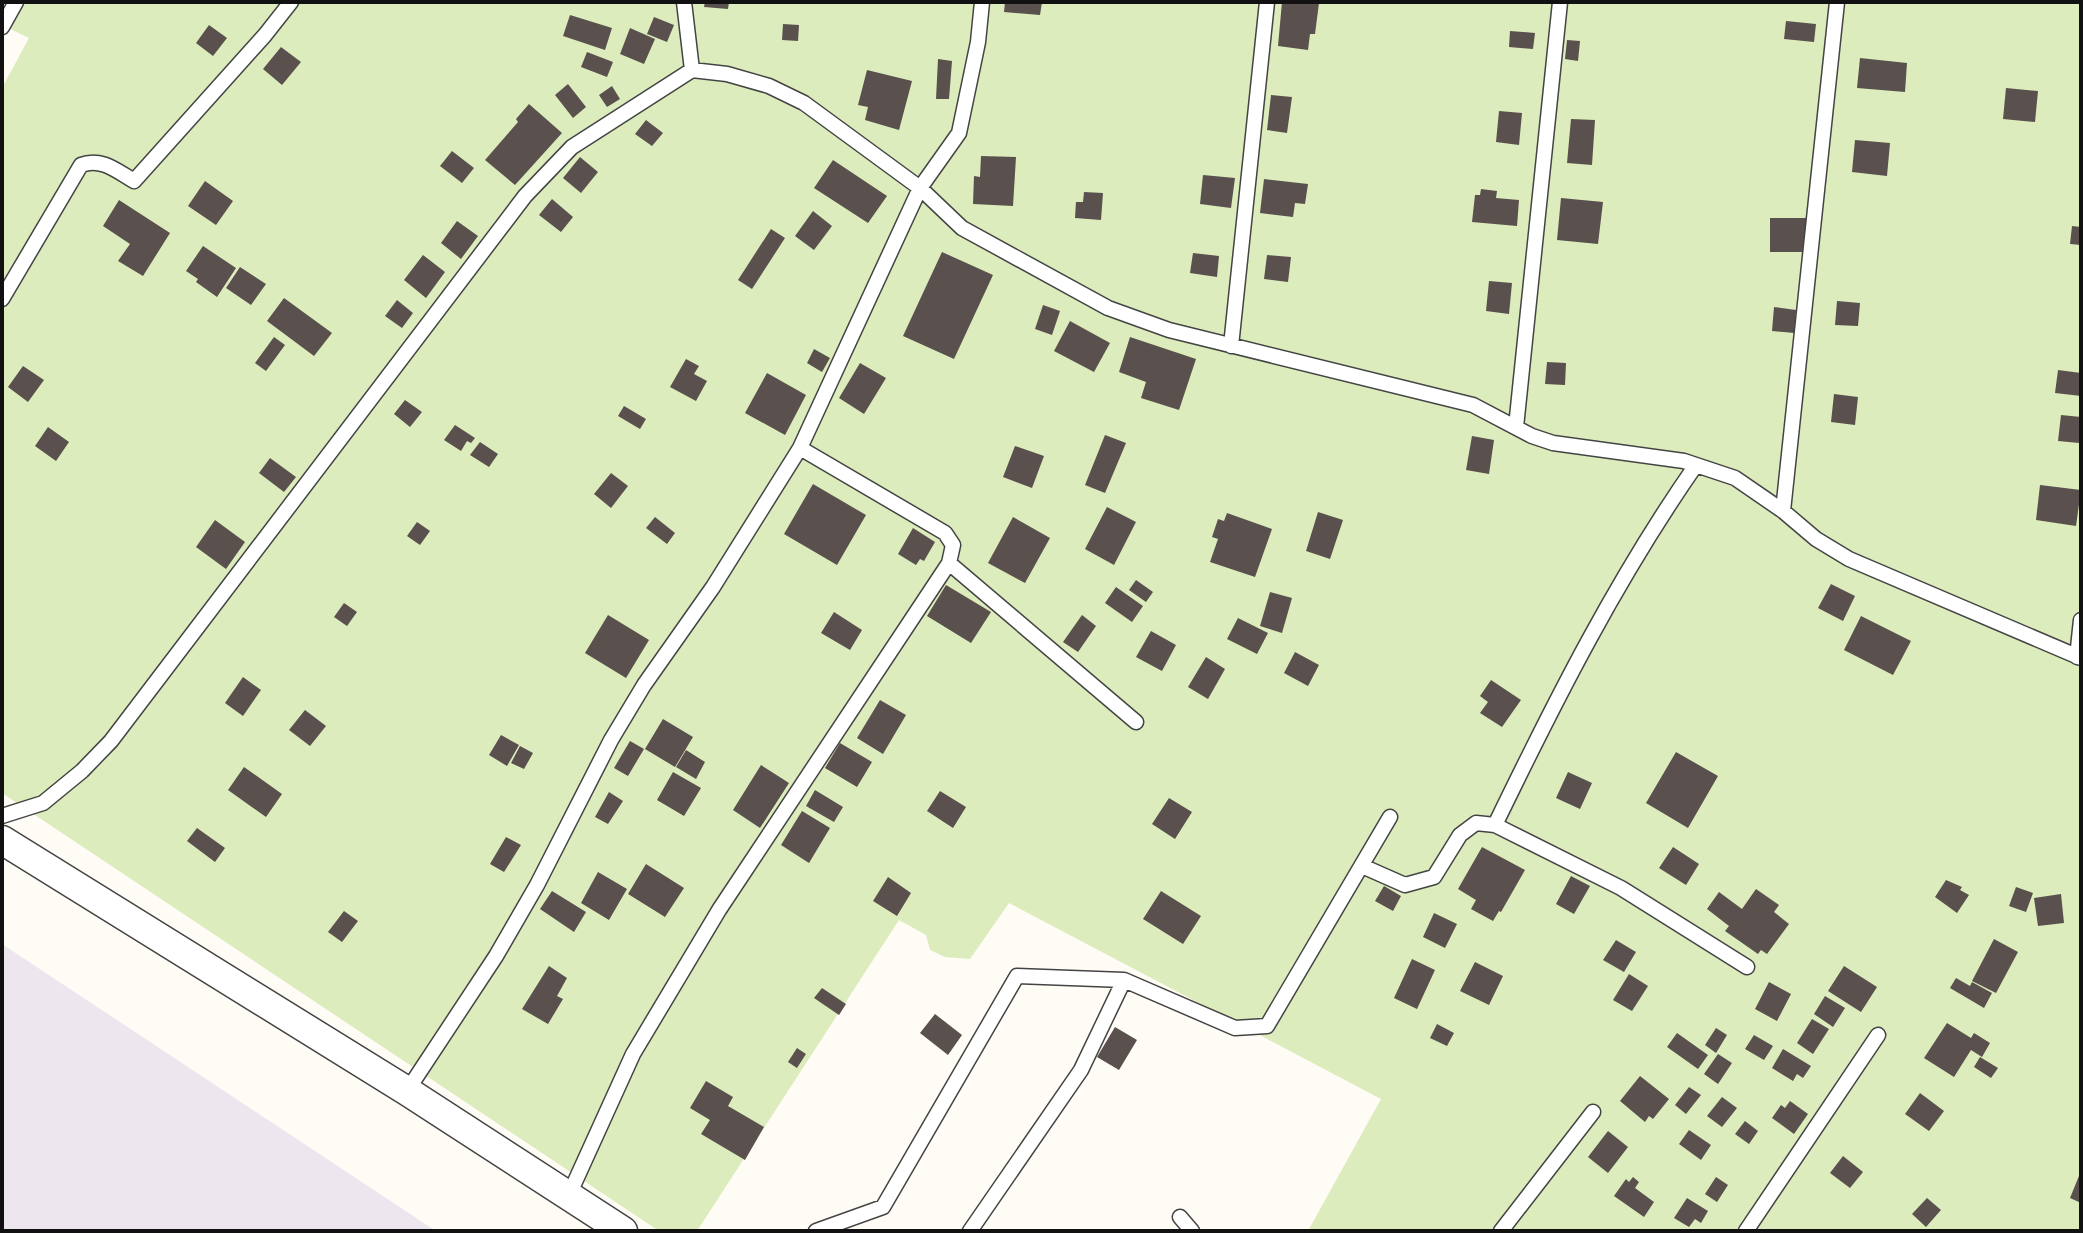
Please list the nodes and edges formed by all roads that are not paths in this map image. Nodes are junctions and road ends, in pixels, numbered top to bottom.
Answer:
1 (16, 2) edge
2 (291, 2) edge
3 (684, 2) edge
4 (982, 2) edge
5 (1267, 2) edge
6 (1560, 2) edge
7 (1837, 2) edge
8 (2, 27) edge
9 (692, 70) junction
10 (920, 188) junction
11 (2, 299) edge
12 (1231, 346) junction
13 (1516, 427) junction
14 (800, 448) junction
15 (1696, 465) junction
16 (1783, 511) junction
17 (949, 563) junction
18 (2081, 620) edge
19 (2079, 658) edge
20 (1136, 722) dead end
21 (2, 816) edge
22 (1390, 817) dead end
23 (1495, 825) junction
24 (2, 840) edge
25 (1362, 866) junction
26 (1747, 967) dead end
27 (1124, 980) junction
28 (1878, 1035) dead end
29 (407, 1091) junction
30 (1593, 1112) dead end
31 (569, 1195) junction
32 (1180, 1217) dead end
33 (623, 1231) edge
34 (816, 1231) edge
35 (970, 1231) edge
36 (1192, 1231) edge
37 (1501, 1231) edge
38 (1746, 1231) edge

1 - 8 lane
2 - 11 lane
3 - 9 lane
4 - 10 lane
5 - 12 lane
6 - 13 lane
7 - 16 lane
9 - 10 lane
9 - 21 lane
10 - 12 lane
10 - 14 lane
12 - 13 lane
13 - 15 lane
14 - 17 lane
14 - 29 lane
15 - 16 lane
15 - 23 lane
16 - 19 lane
17 - 20 lane
17 - 31 lane
18 - 19 lane
22 - 25 lane
23 - 25 lane
23 - 26 lane
24 - 29 street
25 - 27 lane
27 - 34 lane
27 - 35 lane
28 - 38 lane
29 - 31 street
30 - 37 lane
31 - 33 street
32 - 36 lane

